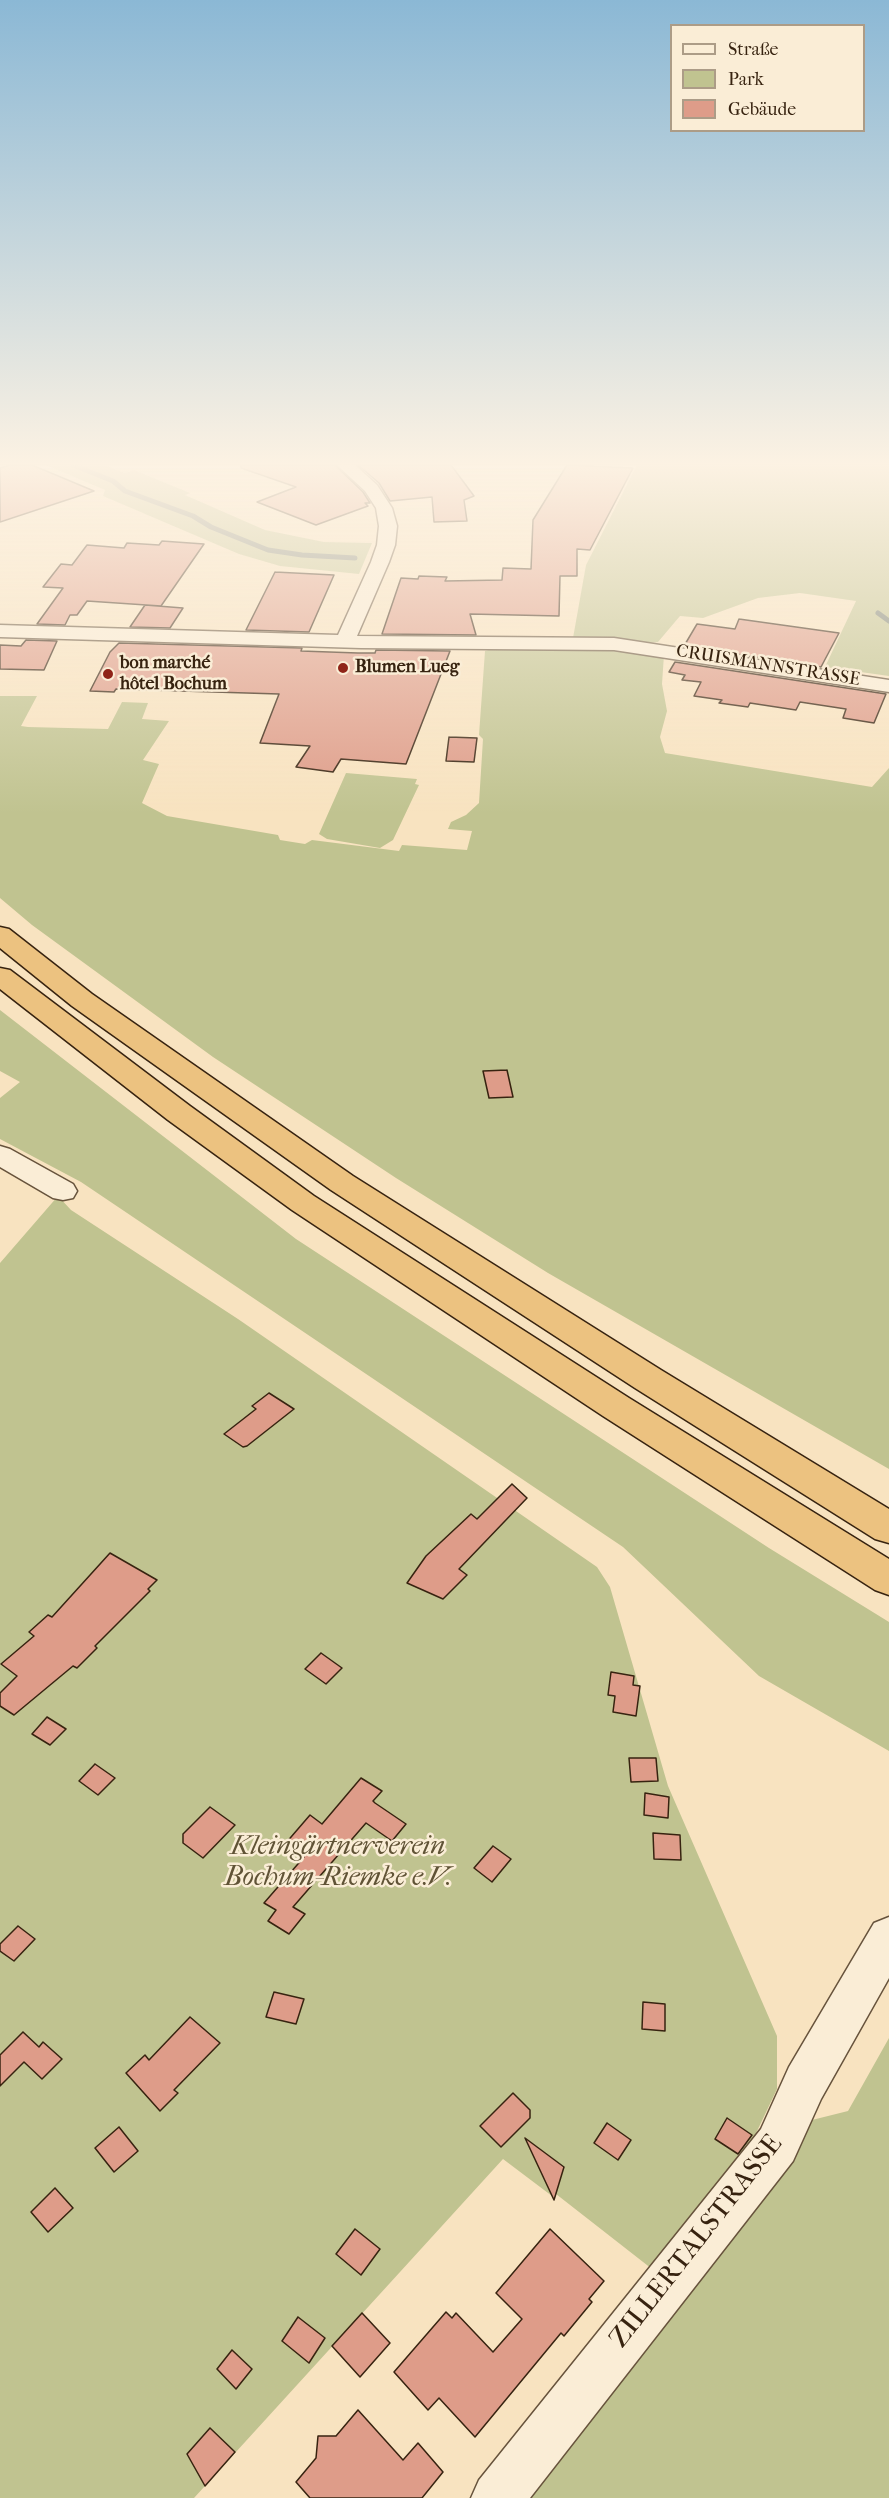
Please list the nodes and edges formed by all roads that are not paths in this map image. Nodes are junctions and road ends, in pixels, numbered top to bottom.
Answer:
1 (371, 582) edge
2 (0, 631) edge
3 (345, 641) junction
4 (889, 686) edge
5 (0, 935) edge
6 (0, 976) edge
7 (0, 1155) edge
8 (63, 1191) dead end
9 (889, 1528) edge
10 (889, 1579) edge
11 (889, 1937) edge
12 (496, 2498) edge

1 - 3 street
2 - 3 street, CRUISMANNSTRASSE
3 - 4 street, CRUISMANNSTRASSE
5 - 9 highway
6 - 10 highway
7 - 8 street
11 - 12 street, ZILLERTALSTRASSE

